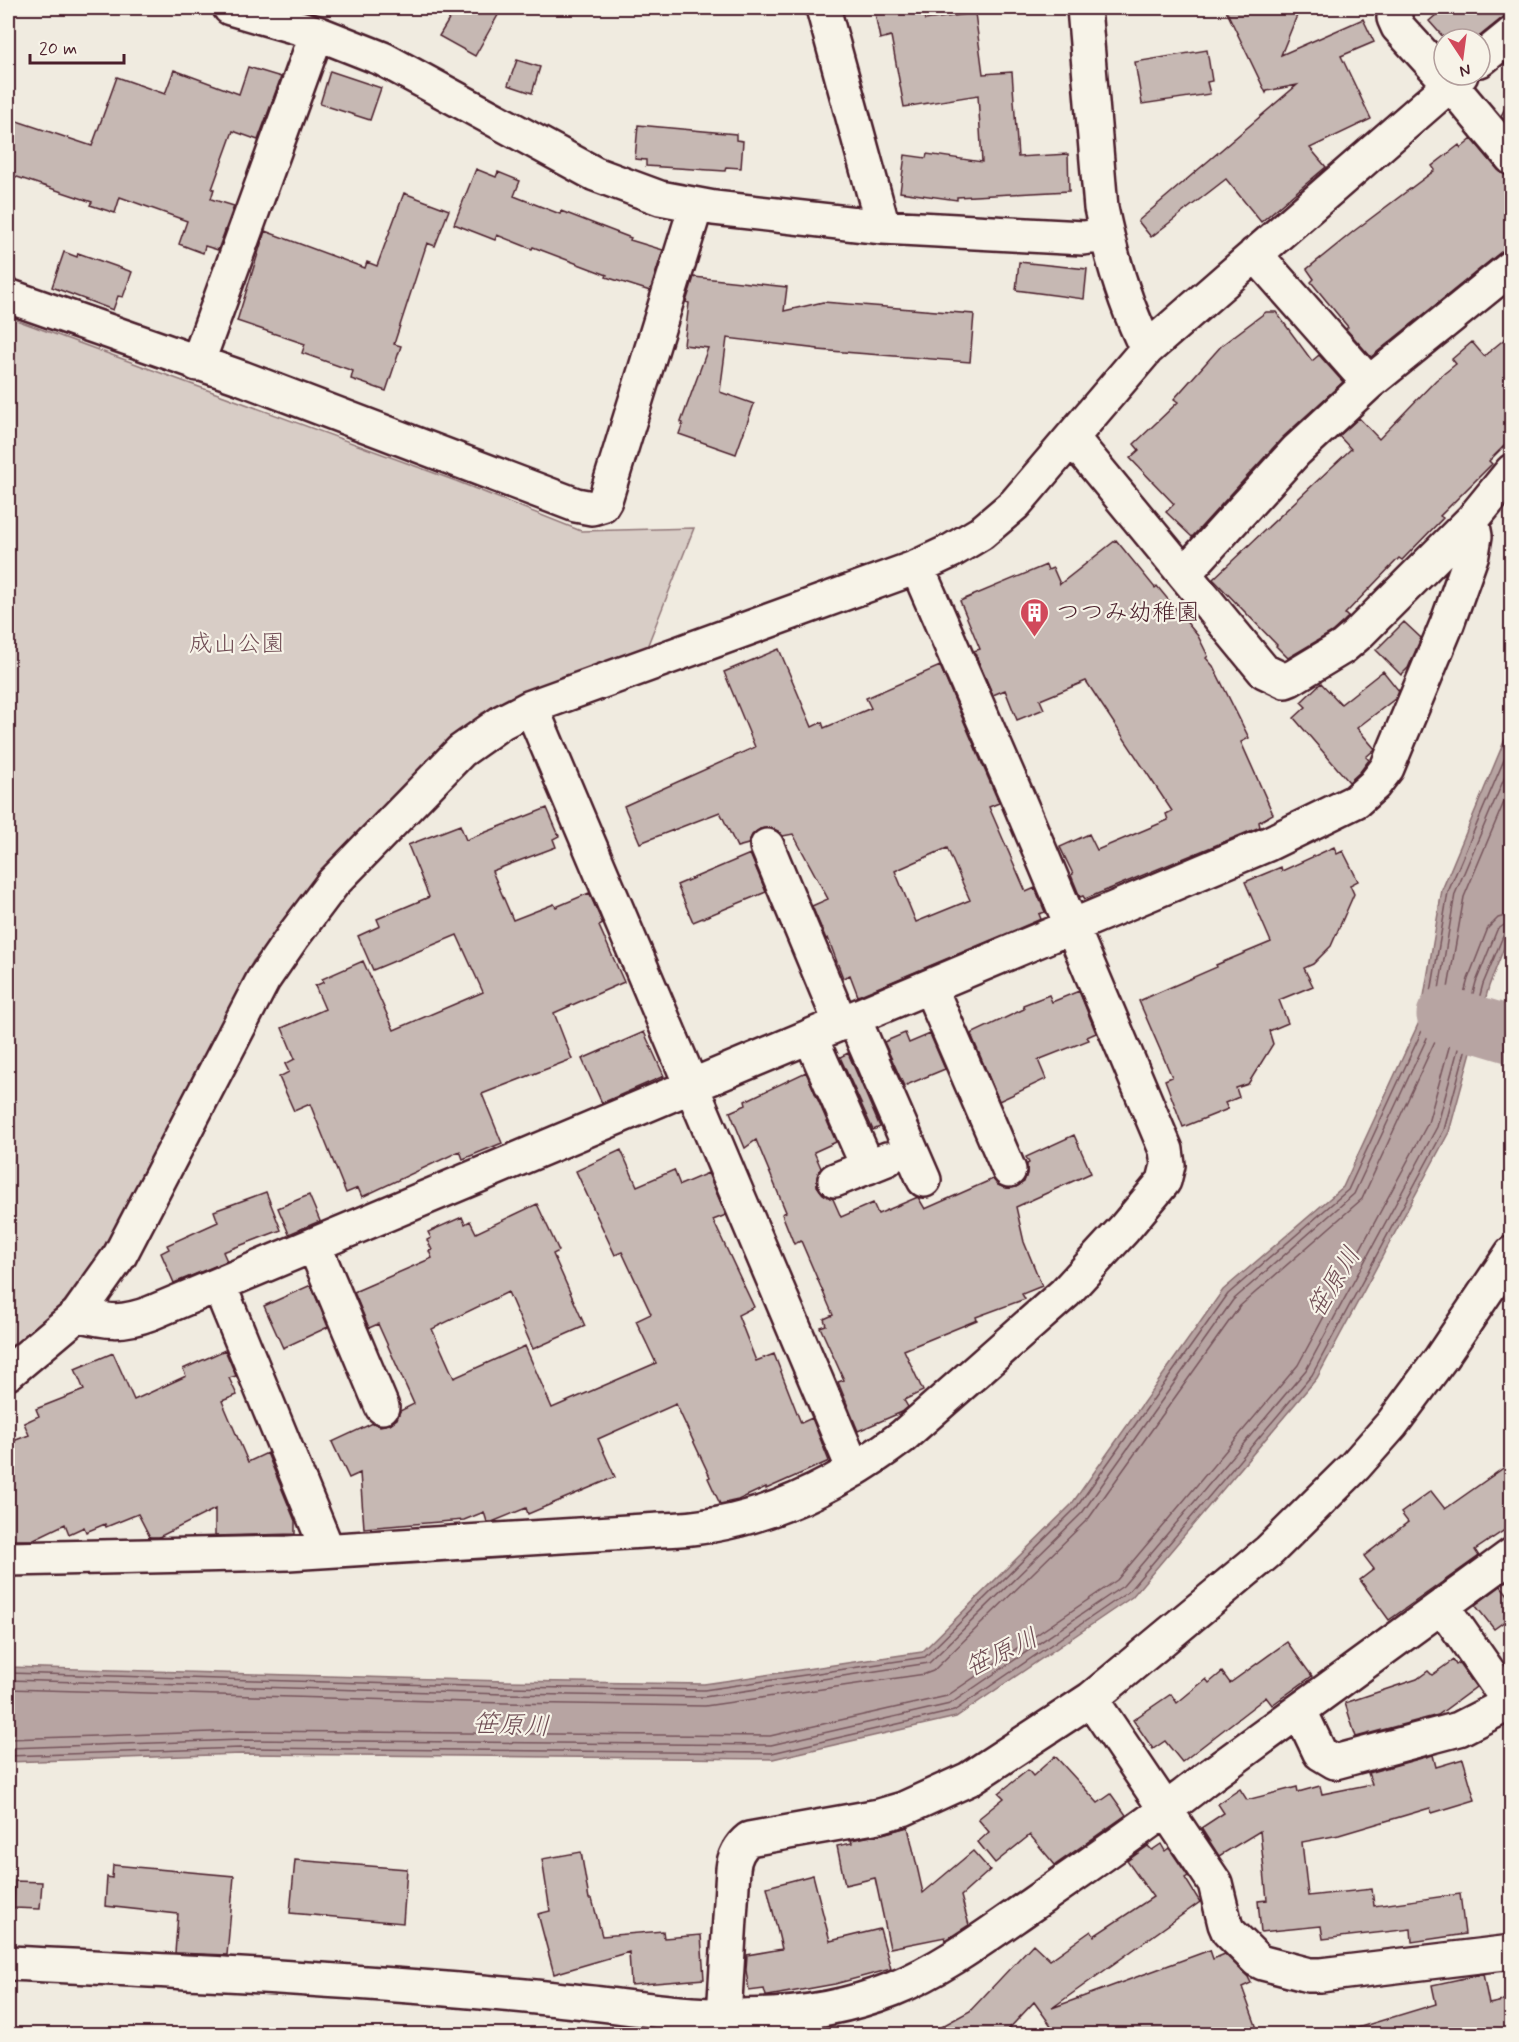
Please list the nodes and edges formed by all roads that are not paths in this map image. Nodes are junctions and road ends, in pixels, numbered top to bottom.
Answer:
1 (230, 8) edge
2 (823, 8) edge
3 (1084, 8) edge
4 (1396, 8) edge
5 (316, 33) junction
6 (1512, 34) edge
7 (1492, 50) edge
8 (1432, 57) edge
9 (1447, 87) edge
10 (1462, 87) edge
11 (1512, 158) edge
12 (696, 206) junction
13 (883, 227) junction
14 (1107, 235) junction
15 (1255, 254) junction
16 (1512, 267) edge
17 (8, 296) edge
18 (1147, 349) junction
19 (197, 364) junction
20 (1369, 383) junction
21 (1072, 438) junction
22 (1512, 471) edge
23 (1472, 520) junction
24 (917, 567) junction
25 (1184, 574) junction
26 (531, 706) junction
27 (767, 846) dead end
28 (1072, 926) junction
29 (930, 987) junction
30 (848, 1021) junction
31 (810, 1036) junction
32 (690, 1086) junction
33 (1009, 1170) dead end
34 (835, 1180) dead end
35 (924, 1180) dead end
36 (314, 1245) junction
37 (1512, 1253) edge
38 (219, 1285) junction
39 (78, 1314) junction
40 (8, 1374) edge
41 (382, 1407) dead end
42 (854, 1470) junction
43 (327, 1549) junction
44 (1512, 1556) edge
45 (8, 1559) edge
46 (1443, 1607) junction
47 (1091, 1699) junction
48 (1511, 1705) edge
49 (1300, 1711) junction
50 (1166, 1811) junction
51 (1512, 1952) edge
52 (8, 1963) edge
53 (724, 2016) junction
54 (689, 2025) edge

1 - 5 street
2 - 13 street
3 - 14 street
4 - 8 street
5 - 12 street
5 - 19 street
6 - 7 street
9 - 15 street
10 - 11 street
12 - 13 street
12 - 19 street
13 - 14 street
14 - 18 street
15 - 18 street
15 - 20 street
16 - 20 street
17 - 19 street
18 - 21 street
20 - 25 street
21 - 24 street
21 - 25 street
22 - 23 street
23 - 25 street
23 - 28 street
24 - 26 street
24 - 28 street
26 - 32 street
26 - 39 street
27 - 30 street
28 - 29 street
28 - 42 street
29 - 30 street
29 - 33 street
30 - 31 street
30 - 35 street
31 - 32 street
31 - 34 street
32 - 36 street
32 - 42 street
36 - 38 street
36 - 41 street
37 - 47 street
38 - 39 street
38 - 43 street
39 - 40 street
42 - 43 street
43 - 45 street
44 - 46 street
46 - 48 street
46 - 49 street
47 - 50 street
47 - 53 street
48 - 49 street
49 - 50 street
50 - 51 street
50 - 53 street
52 - 54 street
53 - 54 street

